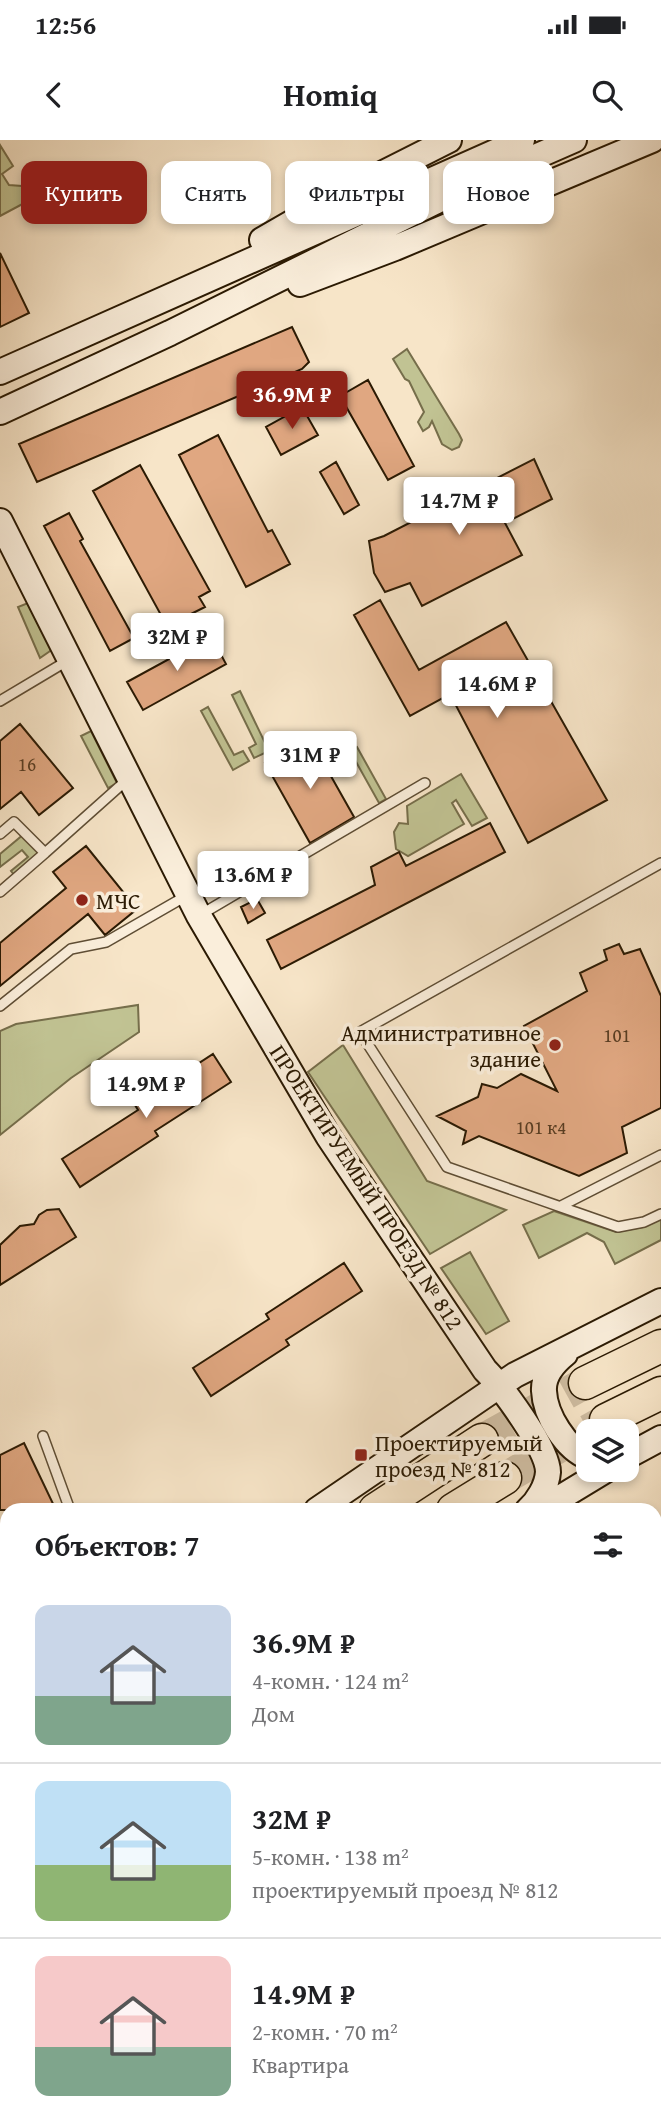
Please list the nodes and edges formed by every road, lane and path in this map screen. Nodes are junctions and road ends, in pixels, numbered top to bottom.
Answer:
1 (449, 140) edge
2 (522, 140) edge
3 (574, 140) edge
4 (637, 142) edge
5 (486, 161) edge
6 (512, 161) edge
7 (443, 185) edge
8 (443, 186) edge
9 (154, 304) junction
10 (170, 332) junction
11 (0, 372) edge
12 (0, 412) edge
13 (0, 521) edge
14 (6, 548) edge
15 (68, 660) junction
16 (0, 701) edge
17 (130, 777) junction
18 (425, 783) dead end
19 (0, 834) edge
20 (45, 853) junction
21 (661, 863) edge
22 (0, 892) edge
23 (193, 906) junction
24 (0, 1006) edge
25 (661, 1156) edge
26 (561, 1206) junction
27 (661, 1214) edge
28 (661, 1301) edge
29 (573, 1346) junction
30 (661, 1346) edge
31 (585, 1384) tunnel mouth
32 (500, 1385) junction
33 (661, 1393) edge
34 (608, 1419) tunnel mouth
35 (43, 1436) dead end
36 (661, 1438) edge
37 (482, 1440) tunnel mouth
38 (639, 1449) edge
39 (576, 1450) edge
40 (505, 1478) tunnel mouth
41 (586, 1482) edge
42 (67, 1503) edge
43 (327, 1503) edge
44 (385, 1503) edge
45 (464, 1503) edge
46 (536, 1503) edge
47 (552, 1503) edge

1 - 9 main road
2 - 5 main road
3 - 6 main road
4 - 10 main road
7 - 9 main road
8 - 10 main road
9 - 11 main road
10 - 12 main road
13 - 14 main road, ПРОЕКТИРУЕМЫЙ ПРОЕЗД № 812
14 - 15 main road, ПРОЕКТИРУЕМЫЙ ПРОЕЗД № 812
15 - 16 lane
15 - 17 main road, ПРОЕКТИРУЕМЫЙ ПРОЕЗД № 812
17 - 20 lane
17 - 23 main road, ПРОЕКТИРУЕМЫЙ ПРОЕЗД № 812
18 - 23 lane
19 - 20 lane
20 - 22 lane
21 - 26 lane
23 - 24 lane
23 - 32 main road, ПРОЕКТИРУЕМЫЙ ПРОЕЗД № 812
25 - 26 lane
26 - 27 lane
28 - 29 main road
29 - 32 main road
29 - 39 main road
30 - 31 highway
32 - 43 main road
32 - 46 main road, ПРОЕКТИРУЕМЫЙ ПРОЕЗД № 812
33 - 34 highway
35 - 42 lane
36 - 38 main road
37 - 44 highway
40 - 45 highway
41 - 47 main road

